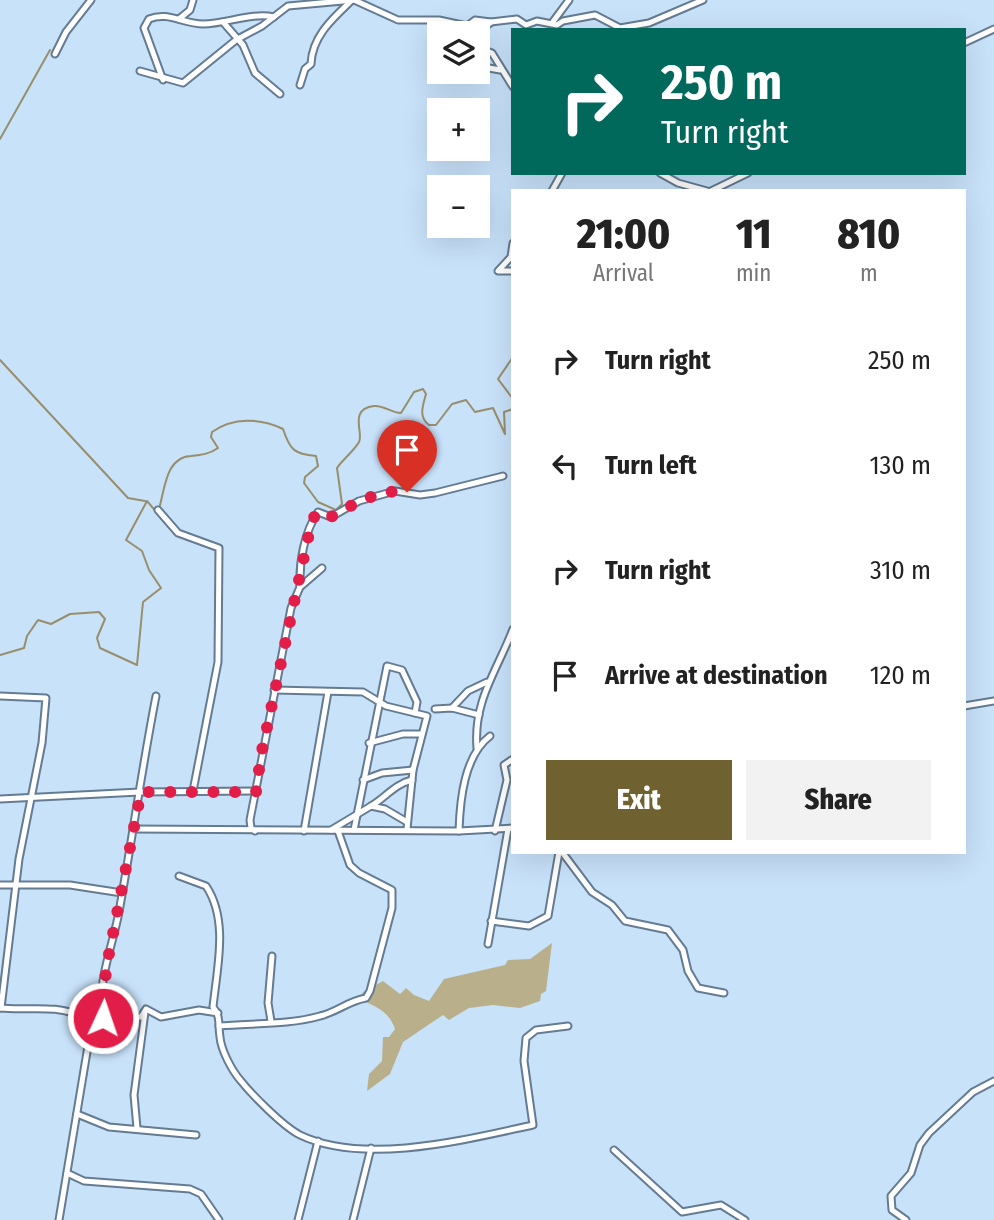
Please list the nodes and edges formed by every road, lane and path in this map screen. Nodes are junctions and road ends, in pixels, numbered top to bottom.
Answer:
1 (91, 0) edge
2 (193, 0) edge
3 (353, 0) edge
4 (569, 0) edge
5 (703, 0) edge
6 (274, 18) junction
7 (179, 19) junction
8 (223, 22) junction
9 (491, 22) joint
10 (552, 23) junction
11 (994, 29) edge
12 (236, 40) junction
13 (966, 42) edge
14 (490, 52) edge
15 (55, 54) dead end
16 (490, 69) edge
17 (501, 72) junction
18 (511, 74) edge
19 (511, 84) edge
20 (300, 85) dead end
21 (280, 94) dead end
22 (664, 175) edge
23 (744, 175) edge
24 (701, 189) edge
25 (713, 189) edge
26 (511, 257) edge
27 (511, 271) edge
28 (503, 476) dead end
29 (159, 510) dead end
30 (322, 568) dead end
31 (300, 587) junction
32 (511, 633) edge
33 (487, 682) junction
34 (274, 690) junction
35 (328, 692) junction
36 (0, 696) edge
37 (156, 696) dead end
38 (994, 701) edge
39 (377, 702) junction
40 (966, 706) edge
41 (452, 708) junction
42 (435, 709) dead end
43 (415, 713) junction
44 (479, 715) junction
45 (421, 734) junction
46 (490, 736) dead end
47 (369, 743) junction
48 (477, 748) junction
49 (511, 760) edge
50 (413, 769) junction
51 (363, 780) junction
52 (412, 780) junction
53 (193, 791) junction
54 (141, 792) junction
55 (256, 792) junction
56 (32, 798) junction
57 (0, 799) edge
58 (371, 806) junction
59 (356, 814) junction
60 (407, 826) junction
61 (510, 828) edge
62 (133, 829) junction
63 (354, 830) junction
64 (255, 831) junction
65 (304, 831) junction
66 (328, 831) junction
67 (338, 831) junction
68 (459, 831) junction
69 (495, 831) junction
70 (561, 854) edge
71 (563, 854) edge
72 (179, 876) dead end
73 (16, 884) junction
74 (0, 885) edge
75 (122, 893) junction
76 (491, 921) junction
77 (488, 944) dead end
78 (272, 956) dead end
79 (724, 993) dead end
80 (1, 1008) edge
81 (146, 1009) junction
82 (94, 1010) junction
83 (219, 1013) junction
84 (103, 1018) junction
85 (271, 1021) junction
86 (219, 1026) junction
87 (568, 1026) dead end
88 (994, 1081) edge
89 (76, 1114) junction
90 (136, 1128) junction
91 (196, 1135) dead end
92 (317, 1141) junction
93 (370, 1148) junction
94 (614, 1150) dead end
95 (67, 1173) junction
96 (59, 1220) edge
97 (219, 1220) edge
98 (298, 1220) edge
99 (352, 1220) edge
100 (745, 1220) edge
101 (906, 1220) edge

1 - 15 street
2 - 7 street
3 - 6 street
3 - 9 street
3 - 20 street
4 - 10 street
5 - 10 street
6 - 8 street
6 - 12 street
7 - 8 street
7 - 12 street
8 - 12 street
9 - 10 street
11 - 13 street
12 - 21 street
14 - 17 street
16 - 17 street
17 - 18 street
17 - 19 street
22 - 24 street
23 - 25 street
26 - 27 street
28 - 31 street
29 - 53 street
30 - 31 street
31 - 34 street
32 - 33 street
33 - 41 street
33 - 44 street
34 - 35 street
34 - 55 street
35 - 39 street
35 - 65 street
36 - 56 street
37 - 54 street
38 - 40 street
39 - 43 street
39 - 43 street
39 - 47 street
41 - 42 street
41 - 44 street
43 - 45 street
44 - 48 street
45 - 47 street
45 - 50 street
46 - 48 street
47 - 51 street
48 - 68 street
49 - 69 street
50 - 51 street
50 - 52 street
51 - 59 street
52 - 58 street
52 - 60 street
53 - 54 street
53 - 55 street
54 - 56 street
54 - 62 street
55 - 64 street
56 - 57 street
56 - 73 street
58 - 59 street
58 - 60 street
59 - 63 street
59 - 66 street
60 - 63 street
60 - 68 street
61 - 69 street
61 - 76 street
62 - 64 street
62 - 75 street
63 - 67 street
64 - 65 street
65 - 66 street
66 - 67 street
67 - 85 street
68 - 69 street
70 - 76 street
71 - 79 street
72 - 83 street
73 - 74 street
73 - 75 street
73 - 80 street
75 - 84 street
76 - 77 street
78 - 85 street
80 - 82 street
81 - 83 street
81 - 84 street
81 - 90 street
82 - 84 street
82 - 89 street
83 - 86 street
85 - 86 street
86 - 92 street
87 - 93 street
88 - 101 street
89 - 90 street
89 - 95 street
90 - 91 street
92 - 93 street
92 - 98 street
93 - 99 street
94 - 100 street
95 - 96 street
95 - 97 street

